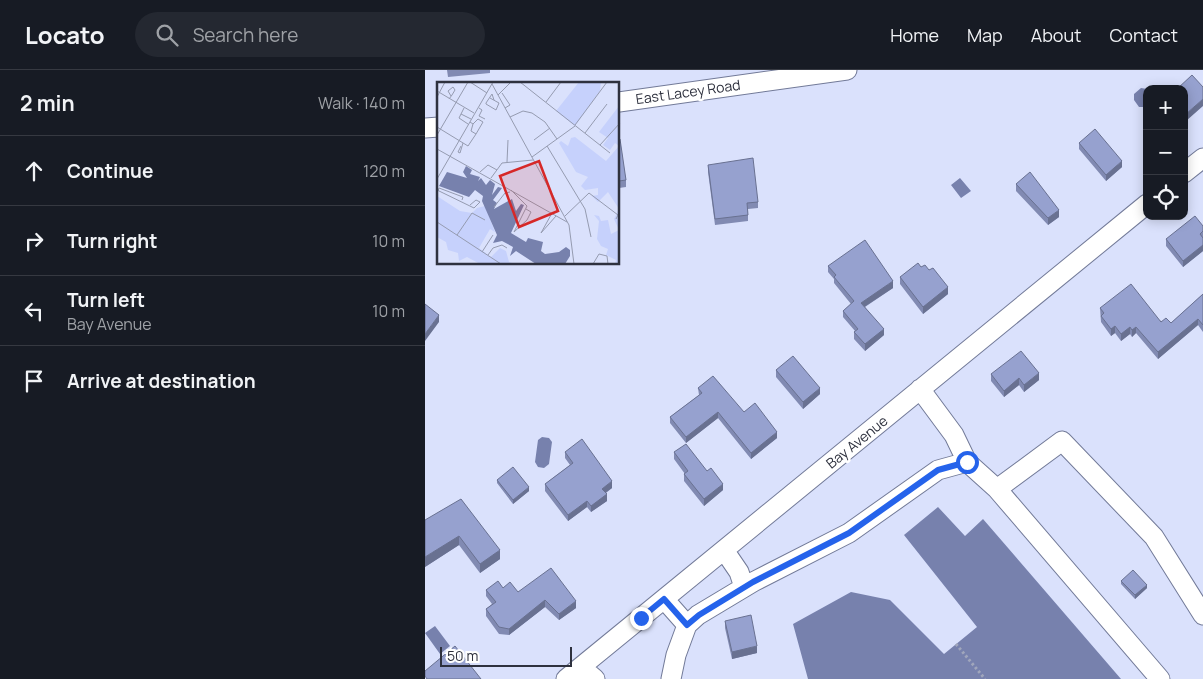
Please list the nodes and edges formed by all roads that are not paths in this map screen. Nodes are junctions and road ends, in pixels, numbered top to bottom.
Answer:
1 (847, 70) edge
2 (620, 102) edge
3 (1143, 207) edge
4 (921, 389) junction
5 (967, 462) junction
6 (997, 489) junction
7 (724, 550) junction
8 (745, 587) junction
9 (664, 599) junction
10 (1203, 615) edge
11 (687, 625) junction
12 (581, 667) junction
13 (566, 679) edge
14 (595, 679) edge
15 (671, 679) edge
16 (1160, 679) edge

1 - 2 street, East Lacey Road
3 - 4 street, Bay Avenue
4 - 5 street
4 - 7 street, Bay Avenue
5 - 6 street
5 - 8 street
6 - 10 street
6 - 16 street
7 - 8 street
7 - 9 street, Bay Avenue
8 - 11 street
9 - 11 street
9 - 12 street, Bay Avenue
11 - 15 street
12 - 13 street, Bay Avenue
12 - 14 street

